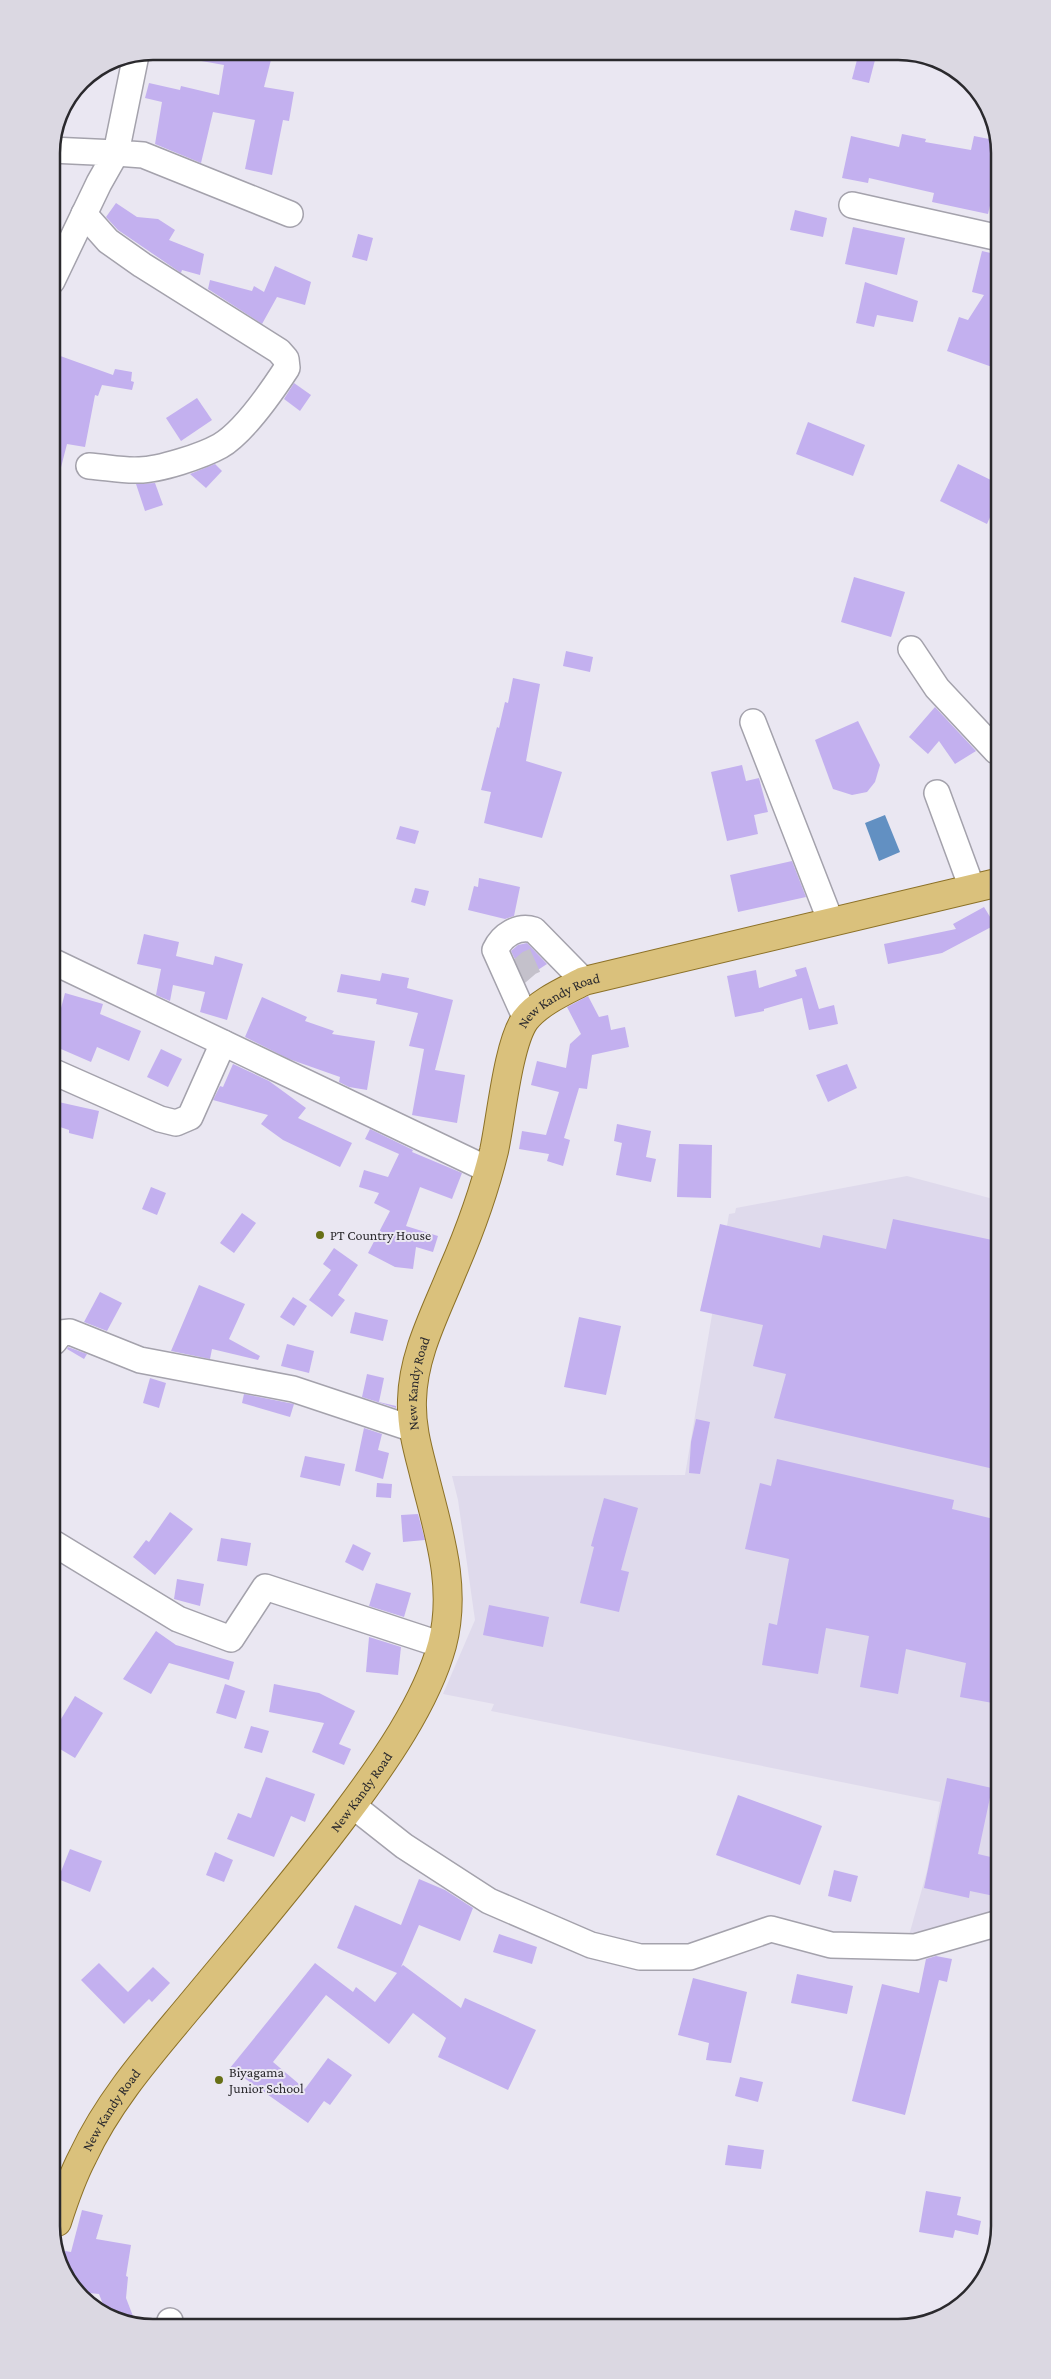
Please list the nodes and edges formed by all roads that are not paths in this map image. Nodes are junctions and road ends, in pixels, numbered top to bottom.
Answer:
1 (135, 62) edge
2 (60, 150) edge
3 (116, 153) junction
4 (852, 205) dead end
5 (84, 214) junction
6 (290, 214) dead end
7 (991, 236) edge
8 (60, 264) edge
9 (89, 466) dead end
10 (912, 649) dead end
11 (753, 722) dead end
12 (991, 746) edge
13 (937, 793) dead end
14 (984, 886) edge
15 (831, 922) junction
16 (60, 965) edge
17 (584, 981) junction
18 (526, 1020) junction
19 (223, 1043) junction
20 (60, 1075) edge
21 (489, 1170) junction
22 (60, 1334) edge
23 (413, 1429) junction
24 (60, 1547) edge
25 (442, 1645) junction
26 (352, 1805) junction
27 (991, 1925) edge
28 (60, 2214) edge

1 - 3 street
2 - 3 street
3 - 5 street
3 - 6 street
4 - 7 street
5 - 8 street
5 - 9 street
10 - 12 street
11 - 15 street
13 - 14 street
14 - 15 main road, New Kandy Road
15 - 17 main road, New Kandy Road
16 - 19 street
17 - 18 main road, New Kandy Road
17 - 18 street
18 - 21 main road, New Kandy Road
19 - 20 street
19 - 21 street
21 - 23 main road, New Kandy Road
22 - 23 street
23 - 25 main road, New Kandy Road
24 - 25 street
25 - 26 main road, New Kandy Road
26 - 27 street
26 - 28 main road, New Kandy Road

